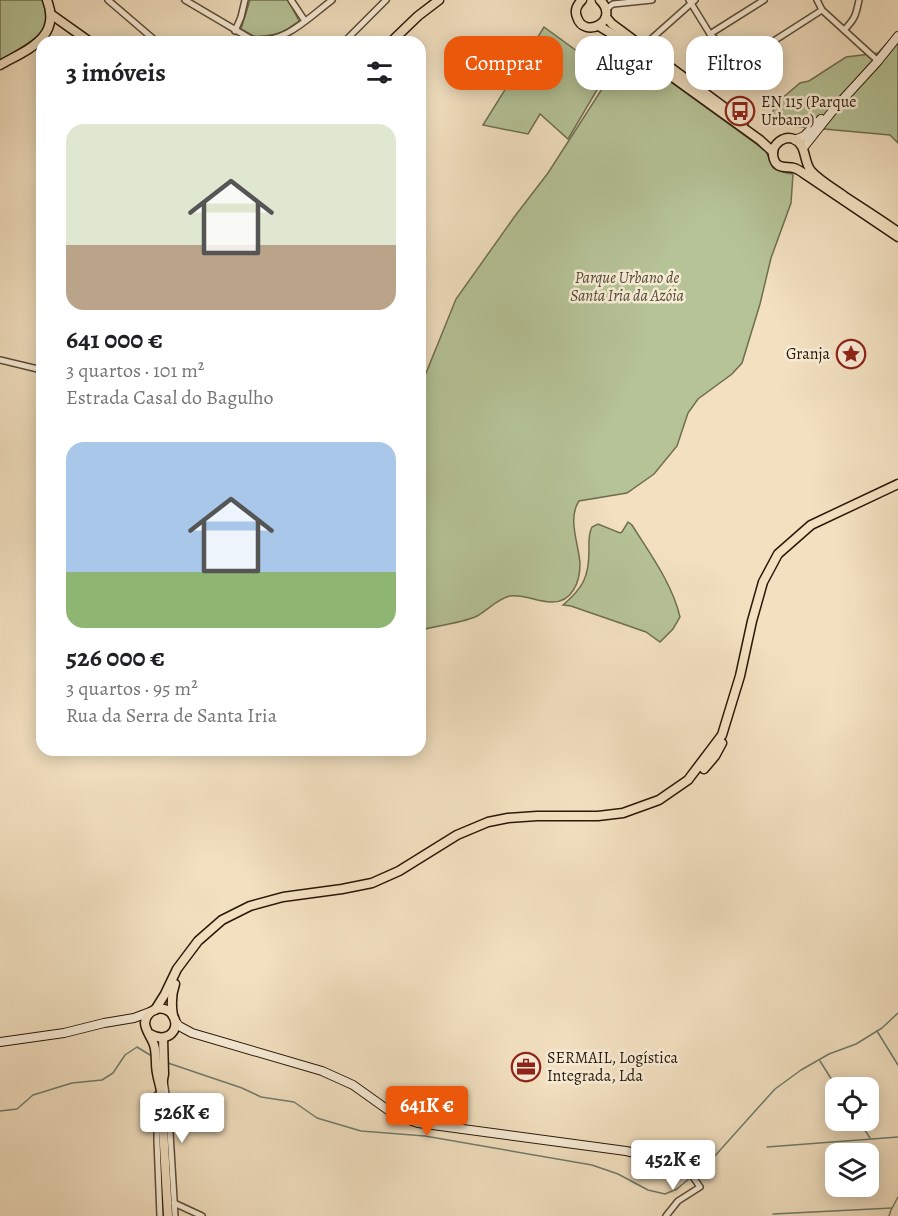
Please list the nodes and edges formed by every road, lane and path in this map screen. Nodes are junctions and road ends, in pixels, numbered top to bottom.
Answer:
1 (47, 0) edge
2 (108, 0) edge
3 (185, 0) edge
4 (245, 0) edge
5 (291, 0) edge
6 (332, 0) edge
7 (386, 0) edge
8 (439, 0) edge
9 (582, 0) edge
10 (652, 0) edge
11 (764, 0) edge
12 (817, 0) edge
13 (859, 0) edge
14 (692, 1) edge
15 (573, 5) edge
16 (604, 7) edge
17 (822, 10) junction
18 (52, 15) junction
19 (304, 21) junction
20 (598, 26) junction
21 (844, 30) junction
22 (235, 31) junction
23 (74, 32) junction
24 (710, 34) junction
25 (45, 35) joint
26 (80, 36) edge
27 (151, 36) edge
28 (244, 36) edge
29 (283, 36) edge
30 (350, 36) edge
31 (397, 36) edge
32 (654, 36) edge
33 (898, 36) edge
34 (36, 44) edge
35 (878, 61) junction
36 (0, 65) edge
37 (834, 109) junction
38 (795, 140) junction
39 (778, 142) junction
40 (803, 151) junction
41 (773, 152) junction
42 (793, 168) junction
43 (898, 232) edge
44 (898, 237) edge
45 (0, 360) edge
46 (36, 369) edge
47 (898, 484) edge
48 (898, 491) edge
49 (179, 970) junction
50 (153, 1011) junction
51 (174, 1018) junction
52 (126, 1020) junction
53 (148, 1031) junction
54 (192, 1033) junction
55 (167, 1036) junction
56 (0, 1042) edge
57 (160, 1073) junction
58 (686, 1168) joint
59 (174, 1203) junction
60 (160, 1216) edge
61 (168, 1216) edge
62 (175, 1216) edge
63 (202, 1216) edge
64 (666, 1216) edge

1 - 18 main road
2 - 27 street
3 - 22 street
4 - 22 street
5 - 19 street
6 - 19 street
7 - 30 street
8 - 31 main road
9 - 15 main road
10 - 16 street
11 - 24 street
12 - 17 street
13 - 21 street
14 - 24 street
14 - 32 street
15 - 20 main road
16 - 20 main road
16 - 39 main road
17 - 21 street
17 - 24 street
18 - 23 main road
18 - 25 main road
19 - 29 street
20 - 41 main road
21 - 35 street
22 - 28 street
23 - 25 main road
23 - 26 main road
33 - 35 street
34 - 36 main road
35 - 37 street
37 - 38 street
37 - 40 street
38 - 39 main road
38 - 40 main road
39 - 41 main road
40 - 42 main road
40 - 43 main road
41 - 42 main road
42 - 44 main road
45 - 46 street
47 - 49 main road
48 - 49 main road
49 - 50 main road
49 - 51 main road
50 - 51 main road
50 - 52 street
50 - 53 main road
51 - 54 street
51 - 55 main road
52 - 53 street
52 - 56 street
53 - 55 main road
53 - 57 main road
54 - 55 street
54 - 58 street
55 - 57 main road
57 - 59 street
57 - 60 street
57 - 61 main road
58 - 64 street
59 - 62 street
59 - 63 street

